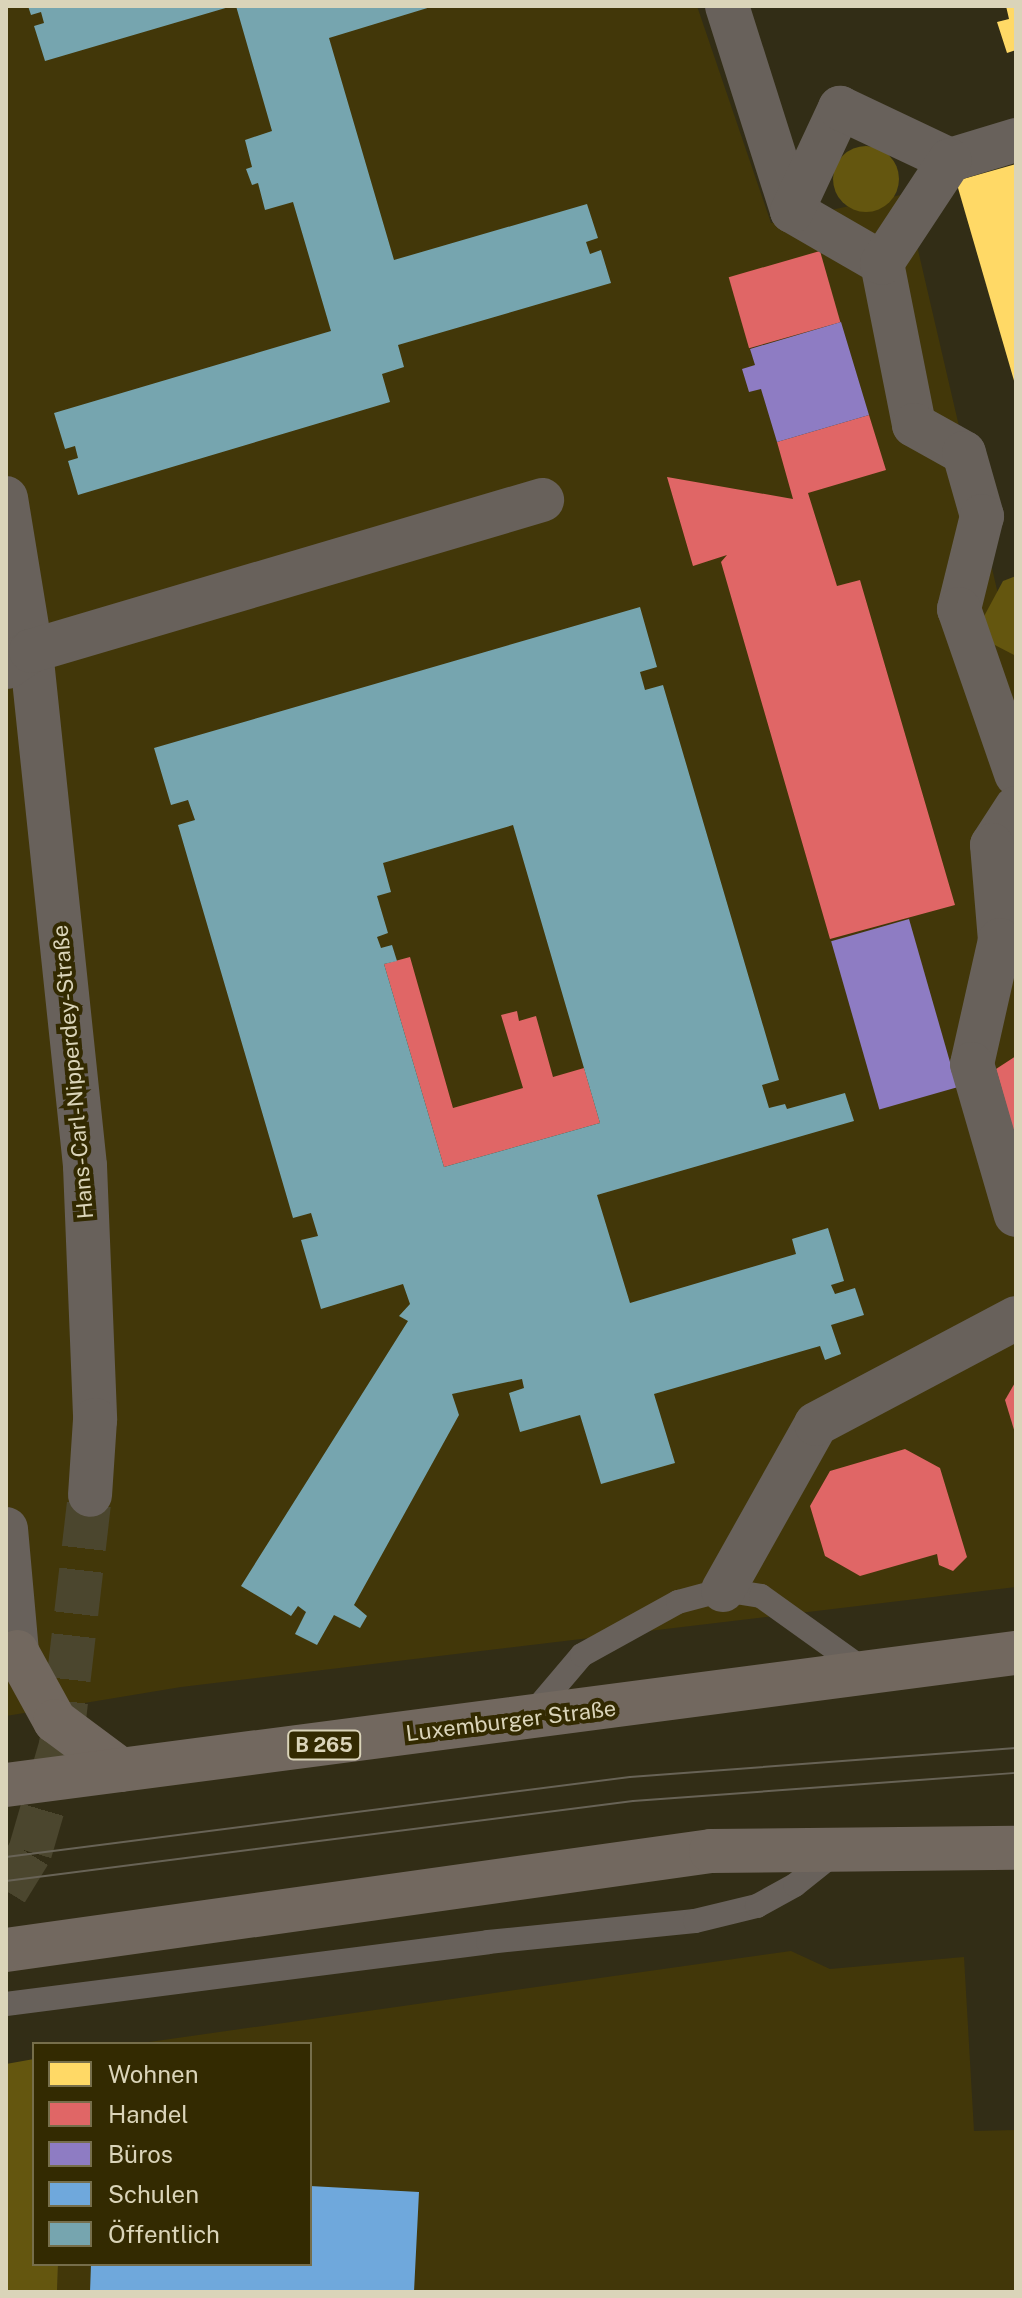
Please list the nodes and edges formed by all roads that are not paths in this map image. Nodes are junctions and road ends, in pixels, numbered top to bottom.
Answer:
1 (727, 6) edge
2 (1016, 140) edge
3 (950, 160) junction
4 (792, 211) junction
5 (882, 263) junction
6 (6, 498) edge
7 (542, 500) dead end
8 (999, 521) edge
9 (18, 659) edge
10 (1016, 774) edge
11 (1016, 808) edge
12 (1008, 950) edge
13 (1016, 1215) edge
14 (1016, 1318) edge
15 (90, 1495) tunnel mouth
16 (6, 1529) edge
17 (723, 1590) junction
18 (1016, 1653) edge
19 (12, 1672) edge
20 (869, 1674) junction
21 (528, 1719) junction
22 (121, 1770) junction
23 (6, 1785) edge
24 (1016, 1848) edge
25 (838, 1851) junction
26 (6, 1950) edge
27 (6, 2004) edge

1 - 4 street
2 - 3 street
3 - 4 street
3 - 5 street
4 - 5 street
5 - 8 street
6 - 9 street, Hans-Carl-Nipperdey-Straße
7 - 9 street
8 - 10 street
9 - 15 street, Hans-Carl-Nipperdey-Straße
11 - 12 street
12 - 13 street
14 - 17 street
16 - 19 street
17 - 20 lane
17 - 21 lane
18 - 20 main road, Luxemburger Straße / B 265
19 - 22 main road
20 - 21 main road, Luxemburger Straße / B 265
21 - 22 main road, Luxemburger Straße / B 265
22 - 23 main road, Luxemburger Straße / B 265
24 - 25 main road
25 - 26 main road
25 - 27 lane

